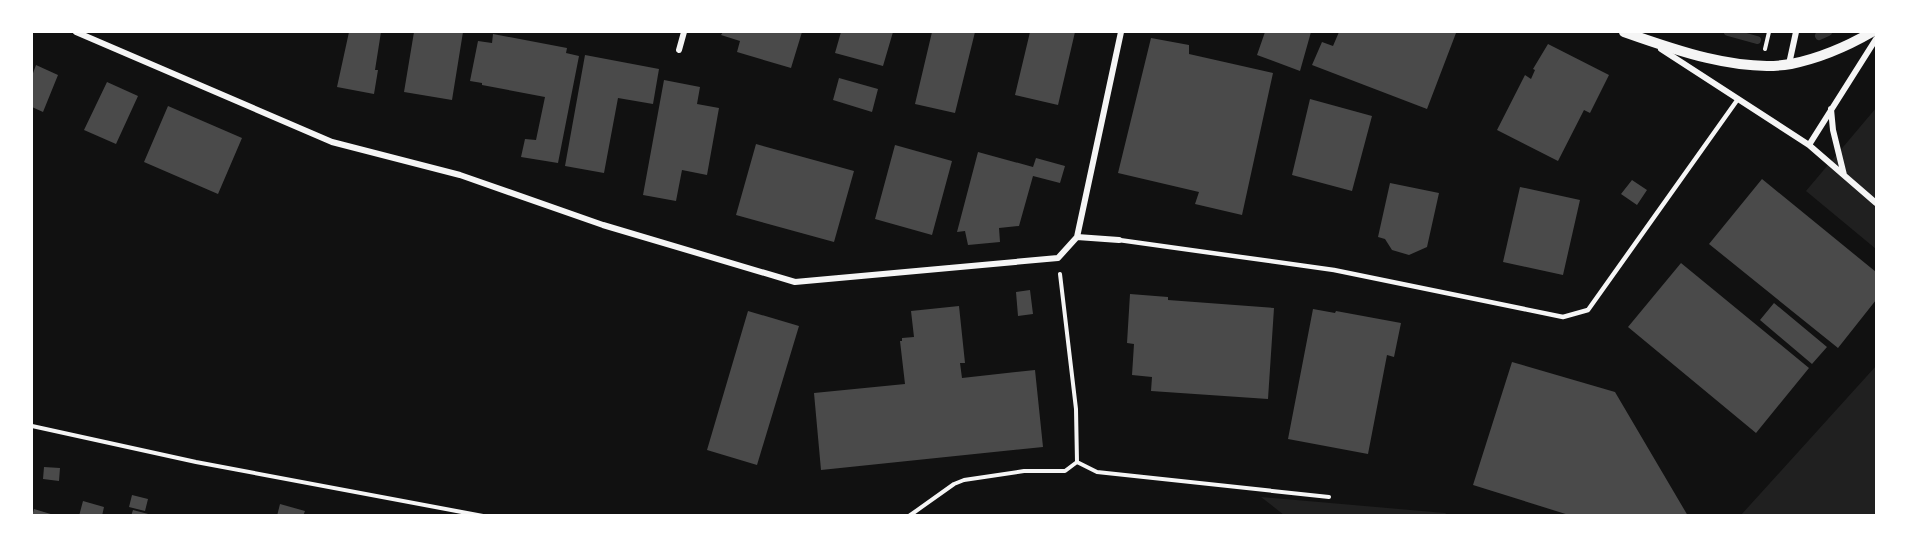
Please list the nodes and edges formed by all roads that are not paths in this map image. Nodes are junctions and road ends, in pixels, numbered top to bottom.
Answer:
1 (76, 32) edge
2 (684, 32) edge
3 (1121, 32) edge
4 (1624, 32) edge
5 (1796, 32) edge
6 (1872, 32) edge
7 (1876, 39) edge
8 (1648, 40) junction
9 (679, 50) dead end
10 (1789, 64) junction
11 (1738, 99) junction
12 (1831, 109) junction
13 (1809, 145) junction
14 (1844, 175) junction
15 (1876, 202) edge
16 (1077, 237) junction
17 (1119, 240) joint

1 - 16 street
2 - 9 street
3 - 16 street
4 - 8 street
5 - 10 street
6 - 10 street
7 - 12 street
8 - 10 street
8 - 11 street
11 - 13 street
11 - 17 lane
12 - 13 street
12 - 14 street
13 - 14 street
14 - 15 street
16 - 17 street

